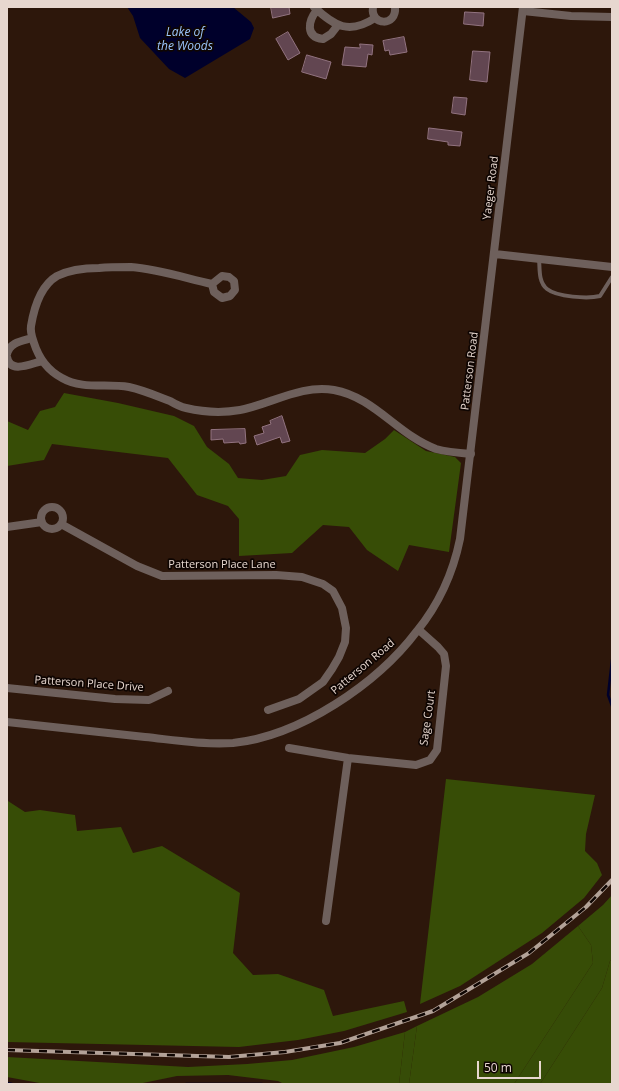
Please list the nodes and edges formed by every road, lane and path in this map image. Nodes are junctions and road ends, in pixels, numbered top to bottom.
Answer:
1 (373, 7) edge
2 (395, 7) edge
3 (315, 8) edge
4 (523, 9) edge
5 (612, 17) edge
6 (375, 18) junction
7 (338, 25) junction
8 (495, 254) junction
9 (539, 259) junction
10 (612, 266) edge
11 (612, 277) edge
12 (212, 284) dead end
13 (32, 338) junction
14 (7, 355) edge
15 (42, 361) junction
16 (471, 454) junction
17 (42, 522) junction
18 (62, 524) junction
19 (7, 527) edge
20 (418, 630) junction
21 (7, 688) edge
22 (168, 691) dead end
23 (268, 710) dead end
24 (7, 722) edge
25 (289, 748) dead end
26 (348, 758) junction
27 (326, 921) dead end

1 - 6 street
2 - 6 street
3 - 7 street
3 - 7 street
4 - 5 street
4 - 8 street, Yaeger Road
6 - 7 street
8 - 9 street
8 - 16 street, Patterson Road
9 - 10 street
9 - 11 lane
12 - 13 street
13 - 14 street
13 - 15 street
14 - 15 street
15 - 16 street
16 - 20 street, Patterson Road
17 - 18 street
17 - 18 street
17 - 19 street
18 - 23 street, Patterson Place Lane
20 - 24 street, Patterson Road
20 - 26 street, Sage Court
21 - 22 street, Patterson Place Drive
25 - 26 street, Sage Court
26 - 27 street

